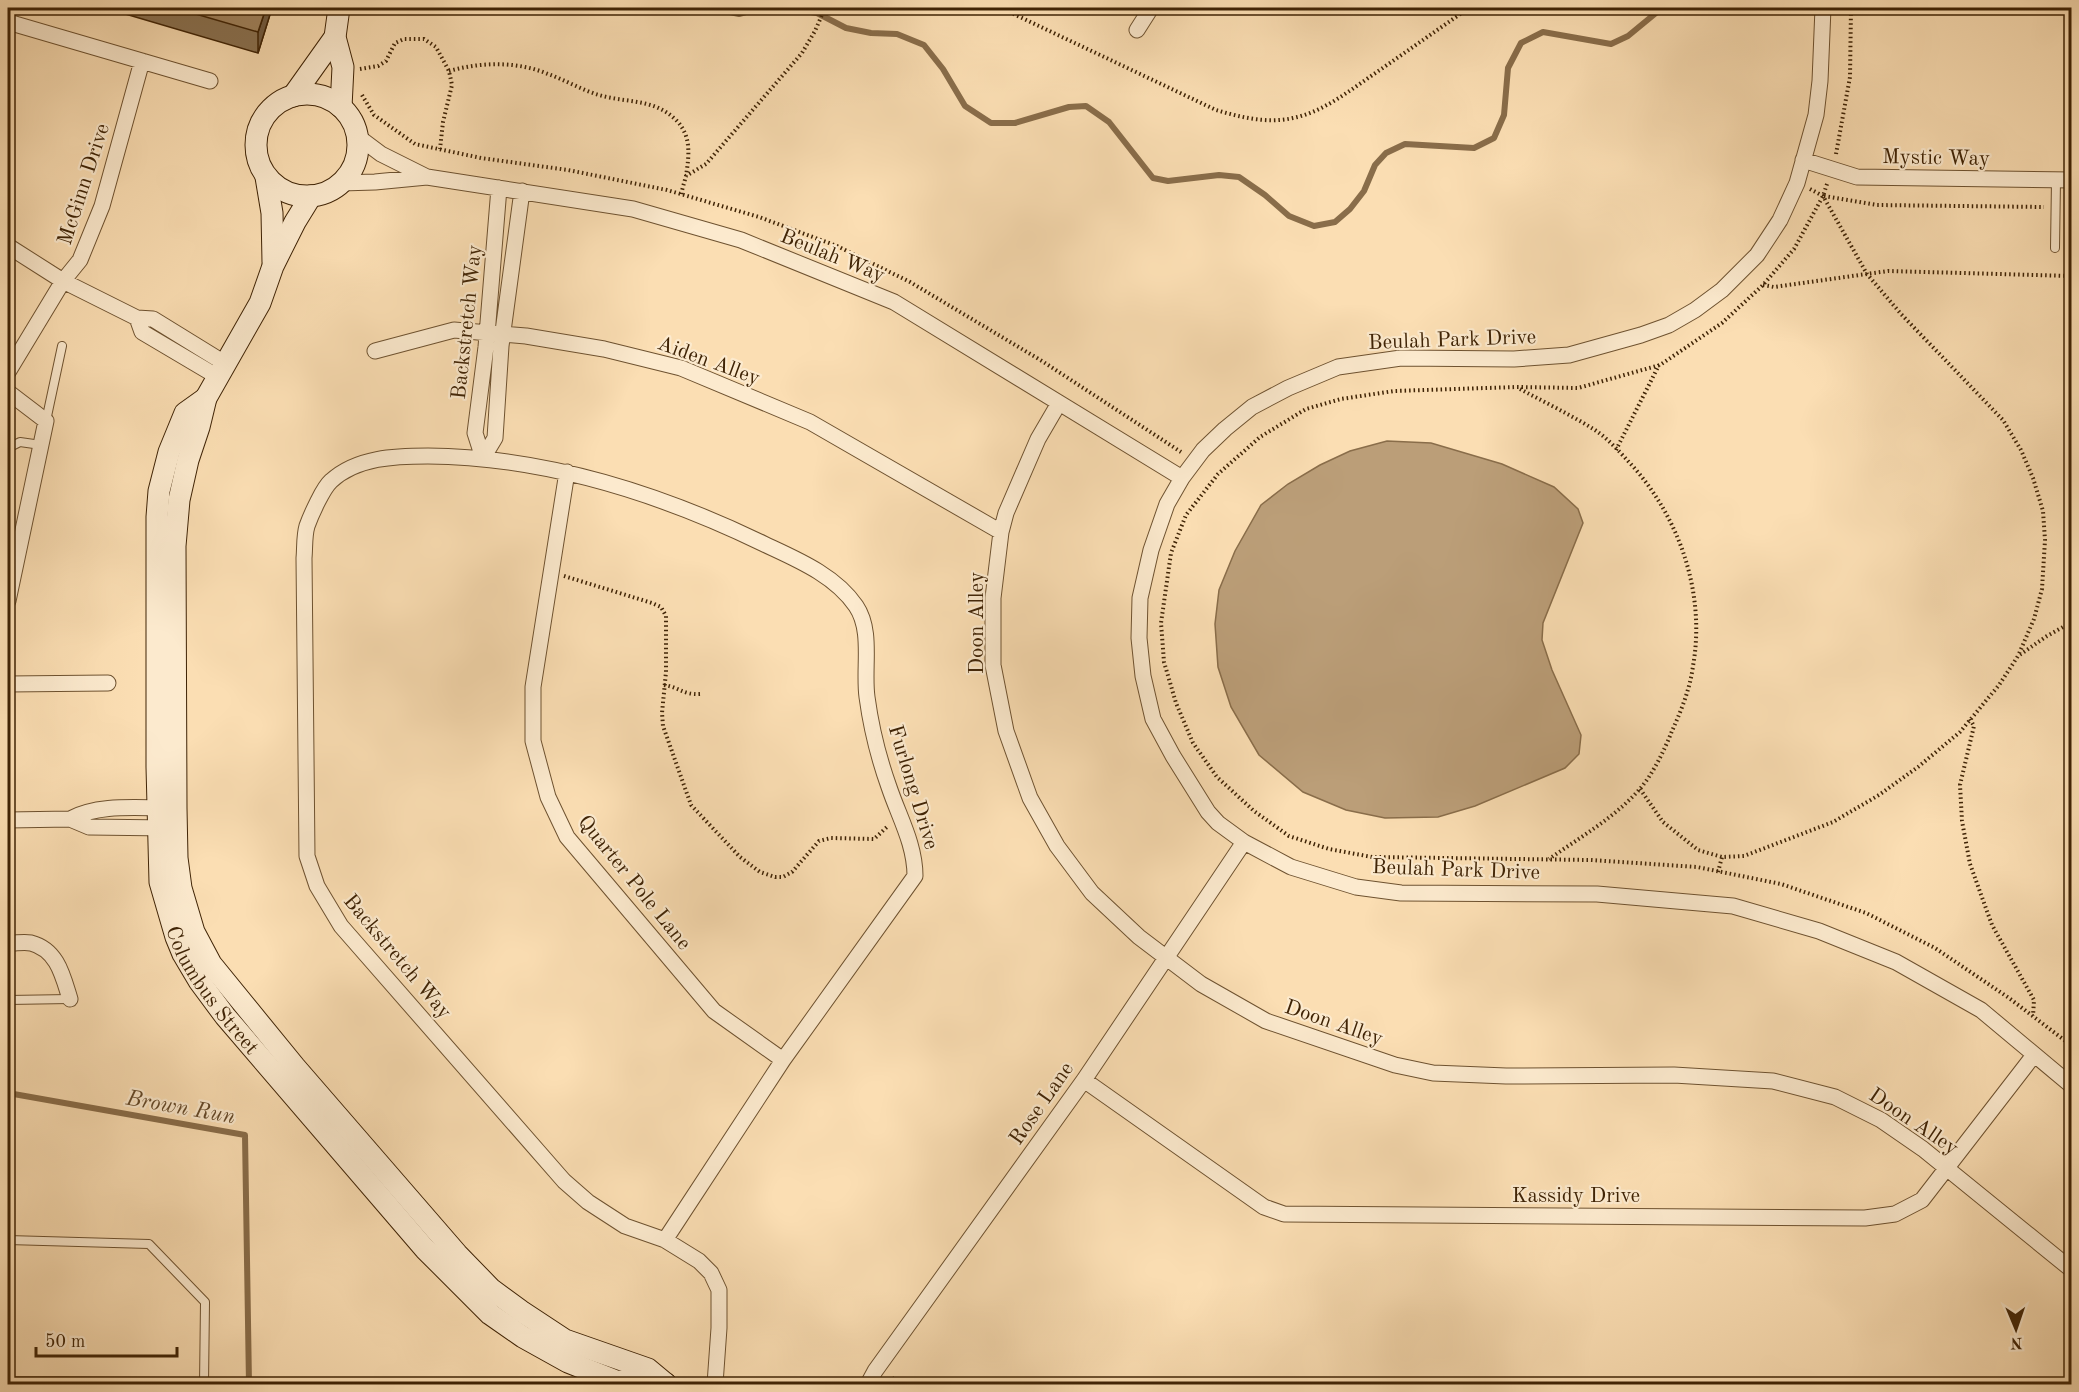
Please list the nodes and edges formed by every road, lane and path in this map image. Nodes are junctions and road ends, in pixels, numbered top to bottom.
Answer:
1 (339, 8) edge
2 (825, 8) edge
3 (1001, 8) edge
4 (1151, 8) edge
5 (1469, 8) edge
6 (1823, 8) edge
7 (1851, 8) edge
8 (8, 22) edge
9 (1137, 30) dead end
10 (335, 37) junction
11 (142, 61) junction
12 (356, 69) dead end
13 (449, 71) junction
14 (210, 81) dead end
15 (293, 96) junction
16 (341, 107) junction
17 (357, 136) junction
18 (440, 149) dead end
19 (1803, 160) junction
20 (1832, 169) junction
21 (686, 176) junction
22 (266, 177) junction
23 (427, 177) junction
24 (2056, 180) junction
25 (2072, 180) edge
26 (341, 183) junction
27 (1797, 183) junction
28 (499, 188) junction
29 (522, 191) junction
30 (681, 194) dead end
31 (311, 196) junction
32 (1823, 196) junction
33 (2055, 207) junction
34 (8, 246) edge
35 (2055, 248) dead end
36 (273, 266) junction
37 (1867, 274) junction
38 (2072, 276) edge
39 (63, 281) junction
40 (1763, 285) junction
41 (487, 333) junction
42 (503, 334) junction
43 (62, 346) dead end
44 (375, 351) dead end
45 (1659, 364) junction
46 (222, 370) junction
47 (8, 372) edge
48 (1517, 387) junction
49 (8, 392) edge
50 (1059, 403) junction
51 (46, 420) junction
52 (41, 445) junction
53 (8, 448) edge
54 (1616, 450) junction
55 (483, 458) junction
56 (567, 472) junction
57 (1182, 478) junction
58 (1001, 532) junction
59 (550, 573) junction
60 (8, 601) edge
61 (2072, 622) edge
62 (2018, 656) junction
63 (108, 683) dead end
64 (8, 684) edge
65 (664, 686) junction
66 (700, 694) dead end
67 (1970, 719) junction
68 (1640, 789) junction
69 (899, 817) junction
70 (167, 818) junction
71 (8, 820) edge
72 (1244, 842) junction
73 (1722, 857) junction
74 (1548, 860) junction
75 (1718, 872) junction
76 (8, 944) edge
77 (1165, 958) junction
78 (70, 999) joint
79 (8, 1000) edge
80 (2032, 1016) junction
81 (2072, 1046) edge
82 (2034, 1055) junction
83 (783, 1060) junction
84 (1084, 1080) junction
85 (2072, 1086) edge
86 (1946, 1168) junction
87 (8, 1223) edge
88 (8, 1240) edge
89 (665, 1240) junction
90 (2072, 1270) edge
91 (8, 1294) edge
92 (892, 1377) dead end
93 (8, 1383) edge
94 (204, 1383) edge
95 (666, 1384) edge
96 (715, 1384) edge
97 (868, 1384) edge
98 (901, 1384) edge

1 - 10 street, Columbus Street
2 - 21 path
3 - 5 path
4 - 9 street
6 - 19 street, Beulah Park Drive
7 - 20 path
8 - 11 street
10 - 15 street, Columbus Street
10 - 16 street, Columbus Street
11 - 14 street
11 - 39 street, McGinn Drive
12 - 13 path
13 - 18 path
13 - 21 path
15 - 16 street
15 - 22 street, Columbus Street
16 - 17 street
17 - 23 street, Beulah Way
17 - 26 street
19 - 20 street, Mystic Way
19 - 27 street, Beulah Park Drive
20 - 24 street, Mystic Way
20 - 32 path
21 - 30 path
22 - 31 street
22 - 36 street, Columbus Street
23 - 26 street, Beulah Way
23 - 28 street, Beulah Way
24 - 25 street, Mystic Way
24 - 33 lane
26 - 31 street
27 - 32 path
27 - 57 street, Beulah Park Drive
28 - 29 street, Beulah Way
28 - 41 street, Backstretch Way
29 - 42 street, Backstretch Way
29 - 50 street, Beulah Way
31 - 36 street, Columbus Street
32 - 33 path
32 - 37 path
32 - 40 path
33 - 35 lane
34 - 39 street
36 - 46 street, Columbus Street
37 - 38 path
37 - 40 path
37 - 62 path
39 - 46 street
39 - 47 street, McGinn Drive
40 - 45 path
41 - 42 street, Aiden Alley
41 - 44 street, Aiden Alley
41 - 55 street, Backstretch Way
42 - 55 street, Backstretch Way
42 - 58 street, Aiden Alley
43 - 51 lane
45 - 48 path
45 - 54 path
46 - 70 street, Columbus Street
48 - 54 path
48 - 74 path
49 - 51 street
50 - 57 street, Beulah Way
50 - 58 street, Doon Alley
51 - 52 street
52 - 53 lane
52 - 60 street
54 - 68 path
55 - 56 street, Furlong Drive
55 - 89 street, Backstretch Way
56 - 59 street, Quarter Pole Lane
56 - 69 street, Furlong Drive
57 - 72 street, Beulah Park Drive
58 - 77 street, Doon Alley
59 - 65 path
59 - 83 street, Quarter Pole Lane
61 - 62 path
62 - 67 path
63 - 64 street
65 - 66 path
65 - 69 path
67 - 73 path
67 - 80 path
68 - 73 path
68 - 74 path
69 - 83 street, Furlong Drive
70 - 71 street
70 - 95 street, Columbus Street
72 - 77 street, Rose Lane
72 - 82 street, Beulah Park Drive
73 - 75 path
74 - 75 path
75 - 80 path
76 - 78 street
77 - 84 street, Rose Lane
77 - 86 street, Doon Alley
78 - 79 lane
80 - 81 path
82 - 85 street, Beulah Park Drive
82 - 86 street, Kassidy Drive
83 - 89 street, Furlong Drive
84 - 86 street, Kassidy Drive
84 - 97 street, Rose Lane
86 - 90 street, Doon Alley
87 - 88 lane
88 - 91 lane
88 - 94 lane
89 - 96 street, Backstretch Way
91 - 93 lane
92 - 98 path
93 - 94 lane

